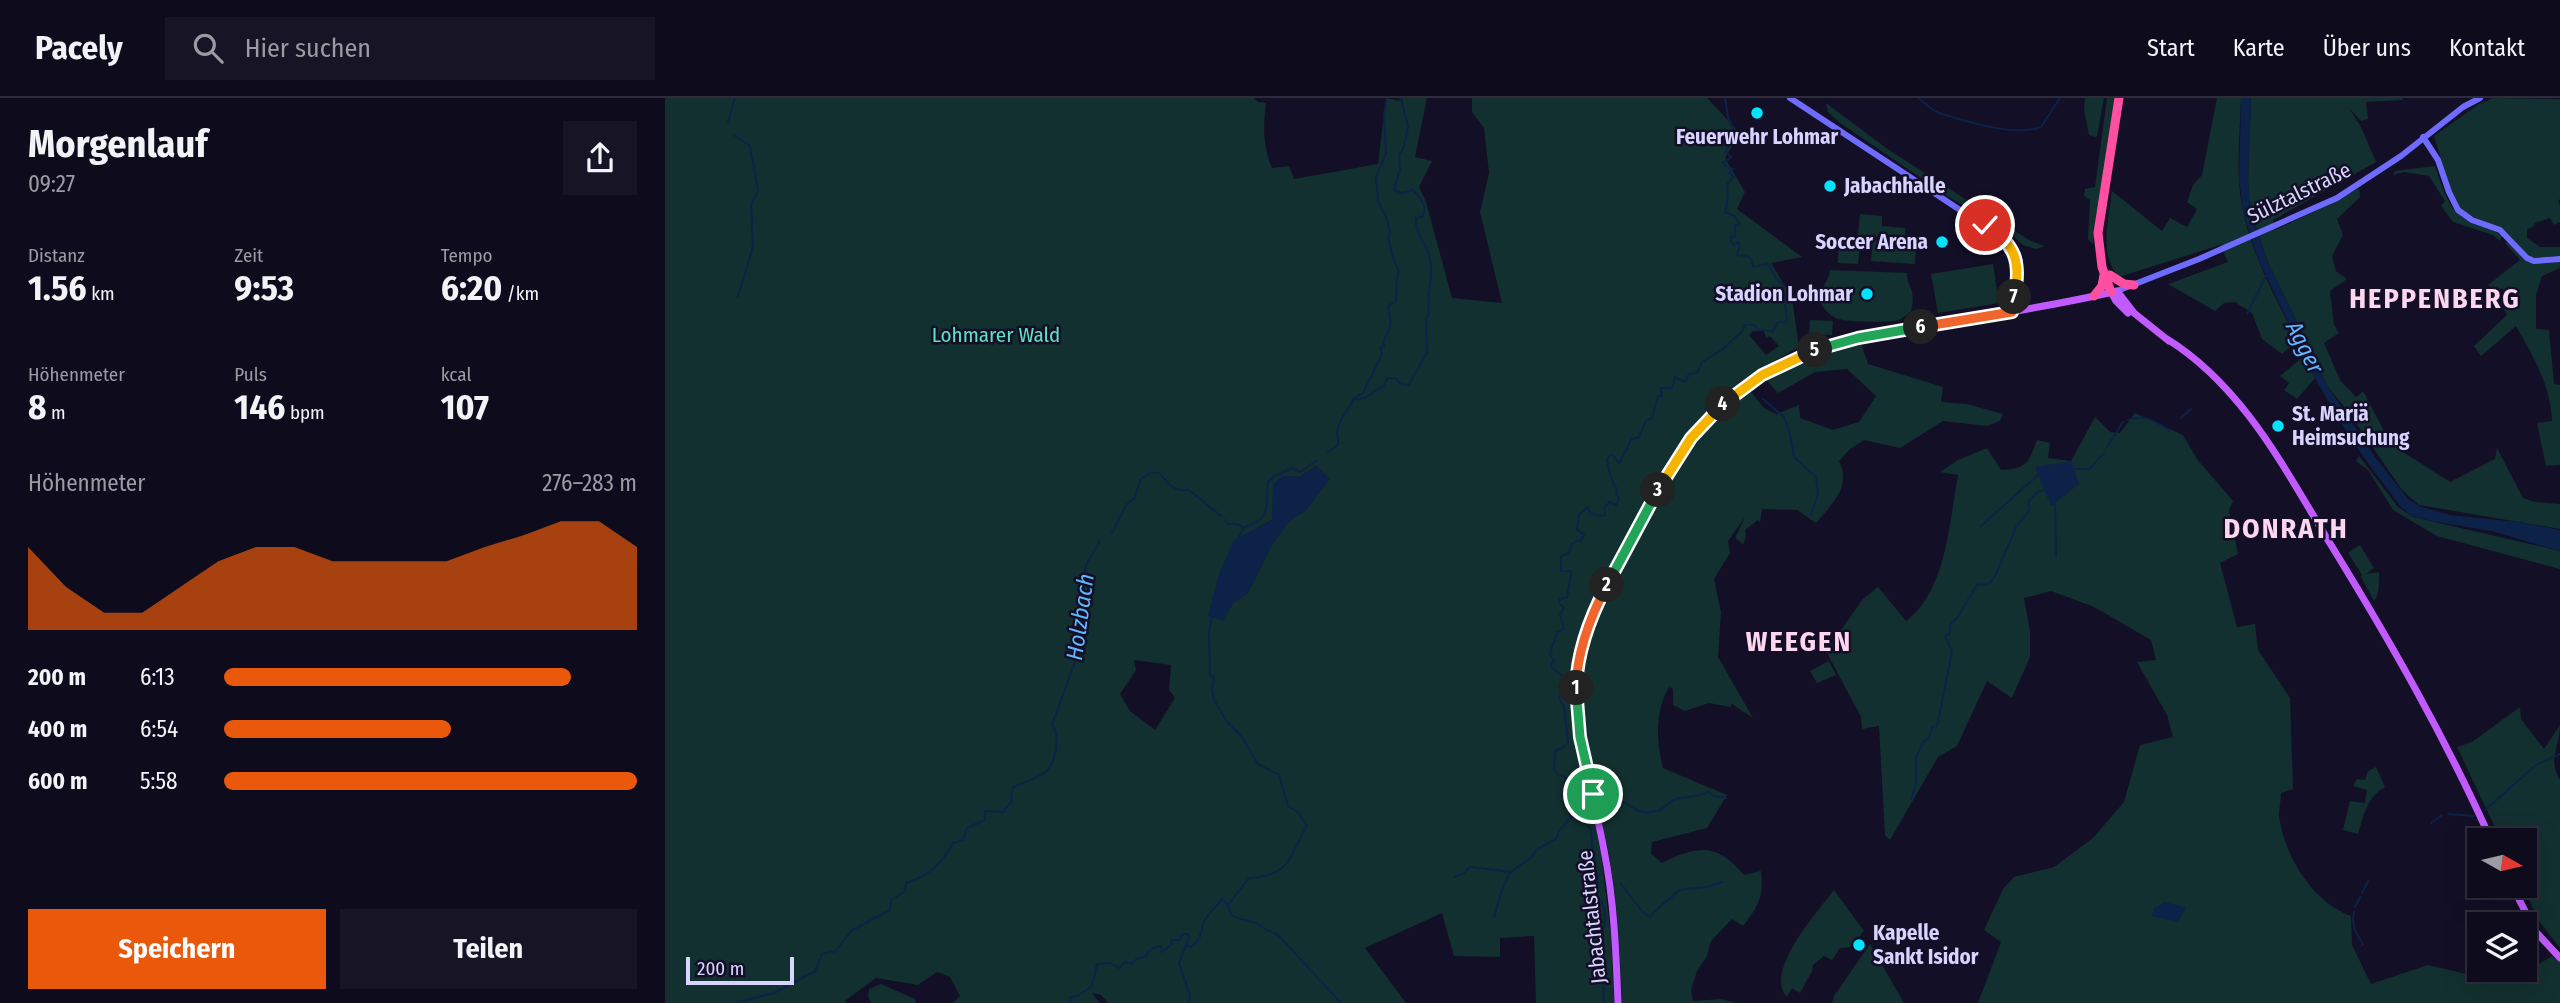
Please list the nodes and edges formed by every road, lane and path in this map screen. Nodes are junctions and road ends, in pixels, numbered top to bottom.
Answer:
1 (1790, 98) edge
2 (2480, 98) edge
3 (2120, 99) edge
4 (2423, 137) junction
5 (2010, 244) junction
6 (2560, 259) edge
7 (2107, 274) junction
8 (2134, 285) junction
9 (2114, 291) junction
10 (2094, 296) junction
11 (2019, 298) junction
12 (2118, 304) junction
13 (2034, 309) junction
14 (2015, 312) junction
15 (2166, 338) junction
16 (2485, 828) edge
17 (2518, 898) edge
18 (2560, 958) edge
19 (1618, 1003) edge

1 - 5 main road
2 - 4 main road, Sülztalstraße
3 - 7 highway
4 - 6 main road
4 - 8 main road, Sülztalstraße
5 - 11 main road
5 - 14 main road
7 - 8 highway
7 - 9 highway
7 - 10 highway
8 - 9 main road, Sülztalstraße
8 - 15 main road
9 - 10 main road, Jabachtalstraße
9 - 12 main road
9 - 15 main road
10 - 12 main road
10 - 13 main road, Jabachtalstraße
11 - 13 main road
11 - 14 main road
12 - 15 main road
13 - 14 main road, Jabachtalstraße
14 - 19 main road, Jabachtalstraße
15 - 16 main road
17 - 18 main road

